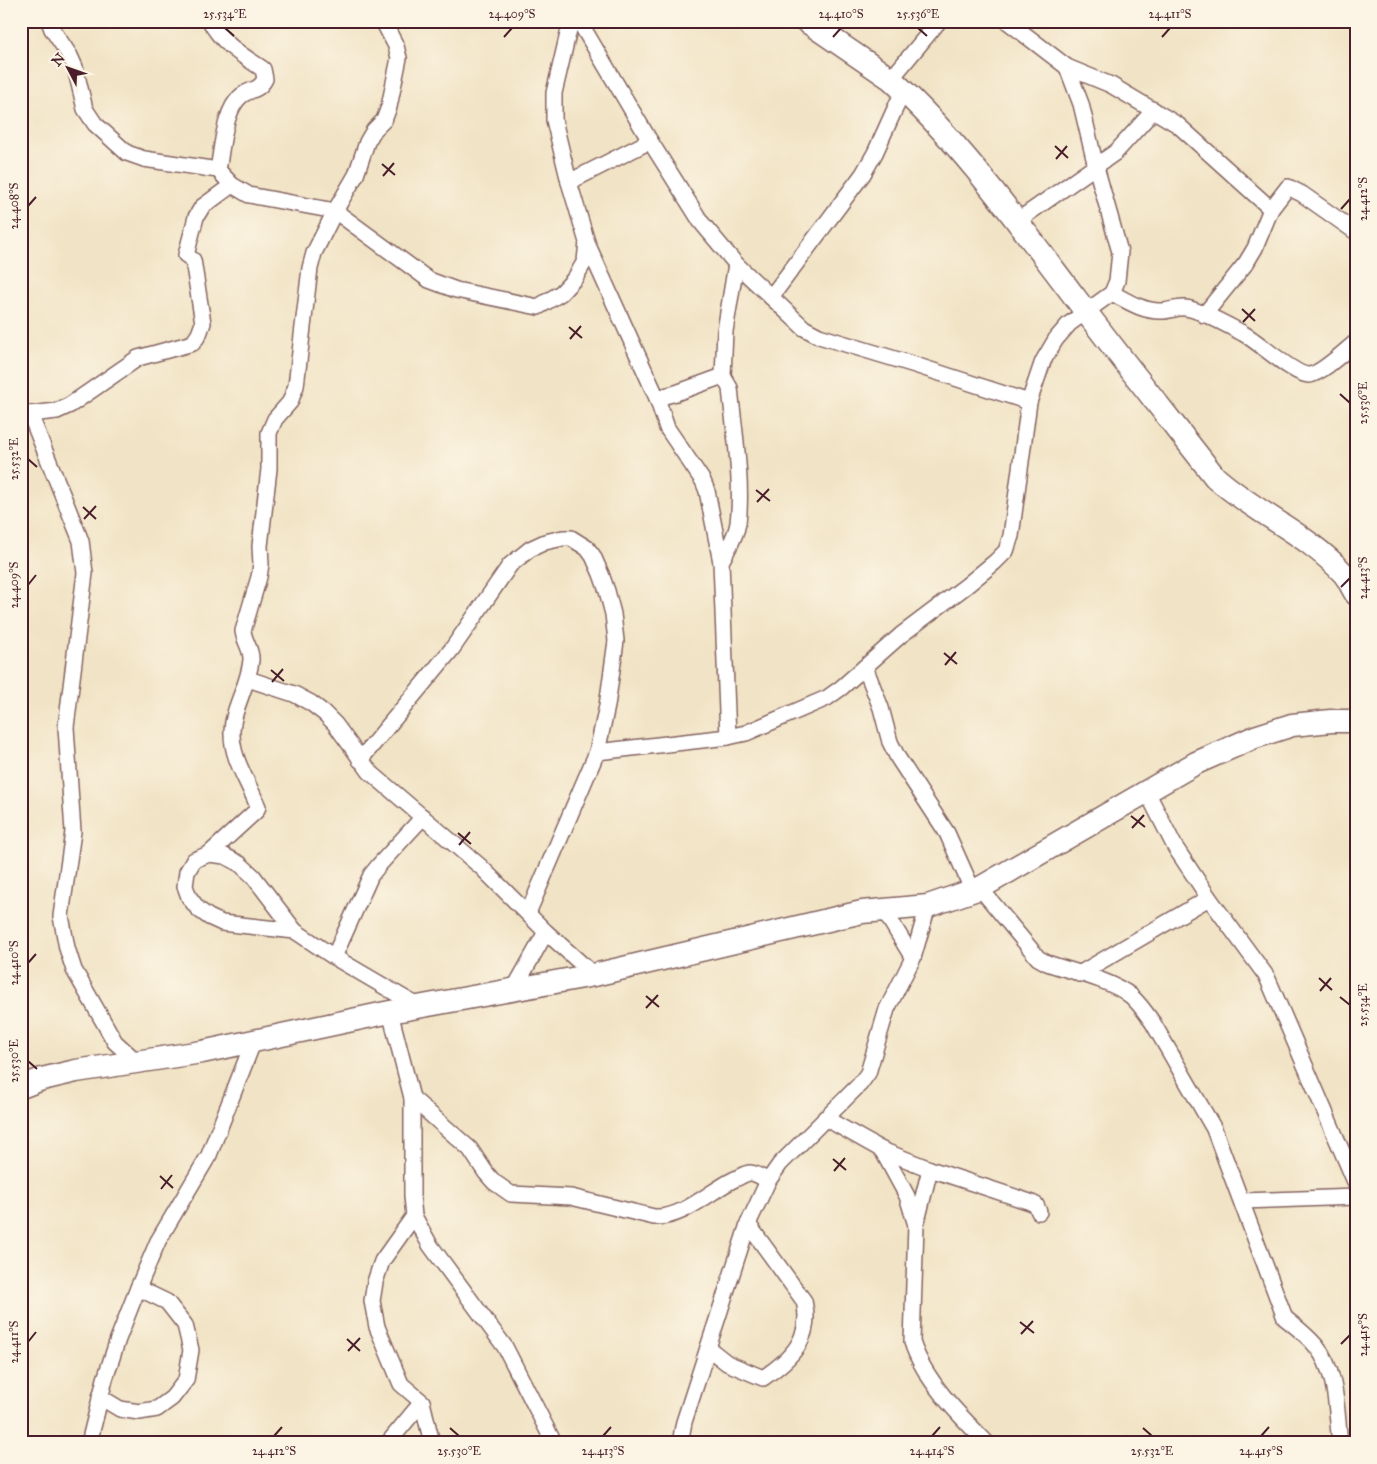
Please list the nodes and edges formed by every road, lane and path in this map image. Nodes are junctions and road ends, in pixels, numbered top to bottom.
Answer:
1 (49, 21) edge
2 (210, 21) edge
3 (383, 21) edge
4 (571, 21) edge
5 (579, 21) edge
6 (806, 21) edge
7 (939, 21) edge
8 (1007, 21) edge
9 (1067, 67) junction
10 (897, 85) junction
11 (1154, 110) junction
12 (650, 141) junction
13 (1096, 167) junction
14 (218, 170) junction
15 (569, 182) junction
16 (232, 185) junction
17 (1271, 209) junction
18 (335, 211) junction
19 (1017, 221) junction
20 (1356, 232) edge
21 (586, 242) junction
22 (736, 264) junction
23 (1112, 293) junction
24 (771, 297) junction
25 (1085, 312) junction
26 (1204, 315) junction
27 (1356, 342) edge
28 (723, 376) junction
29 (657, 398) junction
30 (1029, 402) junction
31 (26, 413) edge
32 (722, 562) junction
33 (1356, 594) edge
34 (865, 667) junction
35 (248, 679) junction
36 (1356, 721) edge
37 (728, 737) junction
38 (597, 752) junction
39 (360, 760) junction
40 (1147, 792) junction
41 (423, 817) junction
42 (209, 854) junction
43 (980, 888) junction
44 (1209, 898) junction
45 (928, 906) junction
46 (884, 910) junction
47 (528, 913) junction
48 (295, 931) junction
49 (546, 932) junction
50 (334, 957) junction
51 (913, 958) junction
52 (1079, 974) junction
53 (594, 975) junction
54 (514, 989) junction
55 (421, 1008) junction
56 (390, 1012) junction
57 (254, 1040) junction
58 (137, 1062) junction
59 (21, 1086) edge
60 (412, 1098) junction
61 (825, 1118) junction
62 (882, 1150) junction
63 (930, 1169) junction
64 (768, 1181) junction
65 (1356, 1184) edge
66 (1356, 1197) edge
67 (1242, 1201) junction
68 (1039, 1212) dead end
69 (414, 1216) junction
70 (748, 1224) junction
71 (916, 1225) junction
72 (138, 1288) junction
73 (708, 1348) junction
74 (100, 1397) junction
75 (422, 1402) junction
76 (89, 1443) edge
77 (388, 1443) edge
78 (432, 1443) edge
79 (554, 1443) edge
80 (680, 1443) edge
81 (986, 1443) edge
82 (1340, 1443) edge

1 - 14 street
2 - 14 street
3 - 18 street
4 - 15 street
5 - 12 street
6 - 10 street
7 - 10 street
8 - 9 street
9 - 11 street
9 - 13 street
10 - 19 street
10 - 24 street
11 - 13 street
11 - 17 street
12 - 15 street
12 - 22 street
13 - 19 street
13 - 23 street
14 - 16 street
15 - 21 street
16 - 18 street
16 - 31 street
17 - 20 street
17 - 26 street
18 - 21 street
18 - 35 street
19 - 25 street
21 - 29 street
22 - 24 street
22 - 28 street
23 - 25 street
23 - 26 street
24 - 30 street
25 - 30 street
25 - 33 street
26 - 27 street
28 - 29 street
28 - 32 street
29 - 32 street
30 - 34 street
31 - 58 street
32 - 37 street
34 - 37 street
34 - 43 street
35 - 39 street
35 - 42 street
36 - 40 street
37 - 38 street
38 - 39 street
38 - 47 street
39 - 41 street
40 - 43 street
40 - 44 street
41 - 47 street
41 - 50 street
42 - 48 street
42 - 48 street
43 - 45 street
43 - 52 street
44 - 52 street
44 - 65 street
45 - 46 street
45 - 51 street
46 - 51 street
46 - 53 street
47 - 49 street
48 - 50 street
49 - 53 street
49 - 54 street
50 - 55 street
51 - 61 street
52 - 67 street
53 - 54 street
54 - 55 street
55 - 56 street
56 - 57 street
56 - 60 street
57 - 58 street
57 - 72 street
58 - 59 street
60 - 64 street
60 - 69 street
61 - 62 street
61 - 64 street
62 - 63 street
62 - 71 street
63 - 68 street
63 - 71 street
64 - 70 street
66 - 67 street
67 - 82 street
69 - 75 street
69 - 79 street
70 - 73 street
70 - 73 street
71 - 81 street
72 - 74 street
72 - 74 street
73 - 80 street
74 - 76 street
75 - 77 street
75 - 78 street

